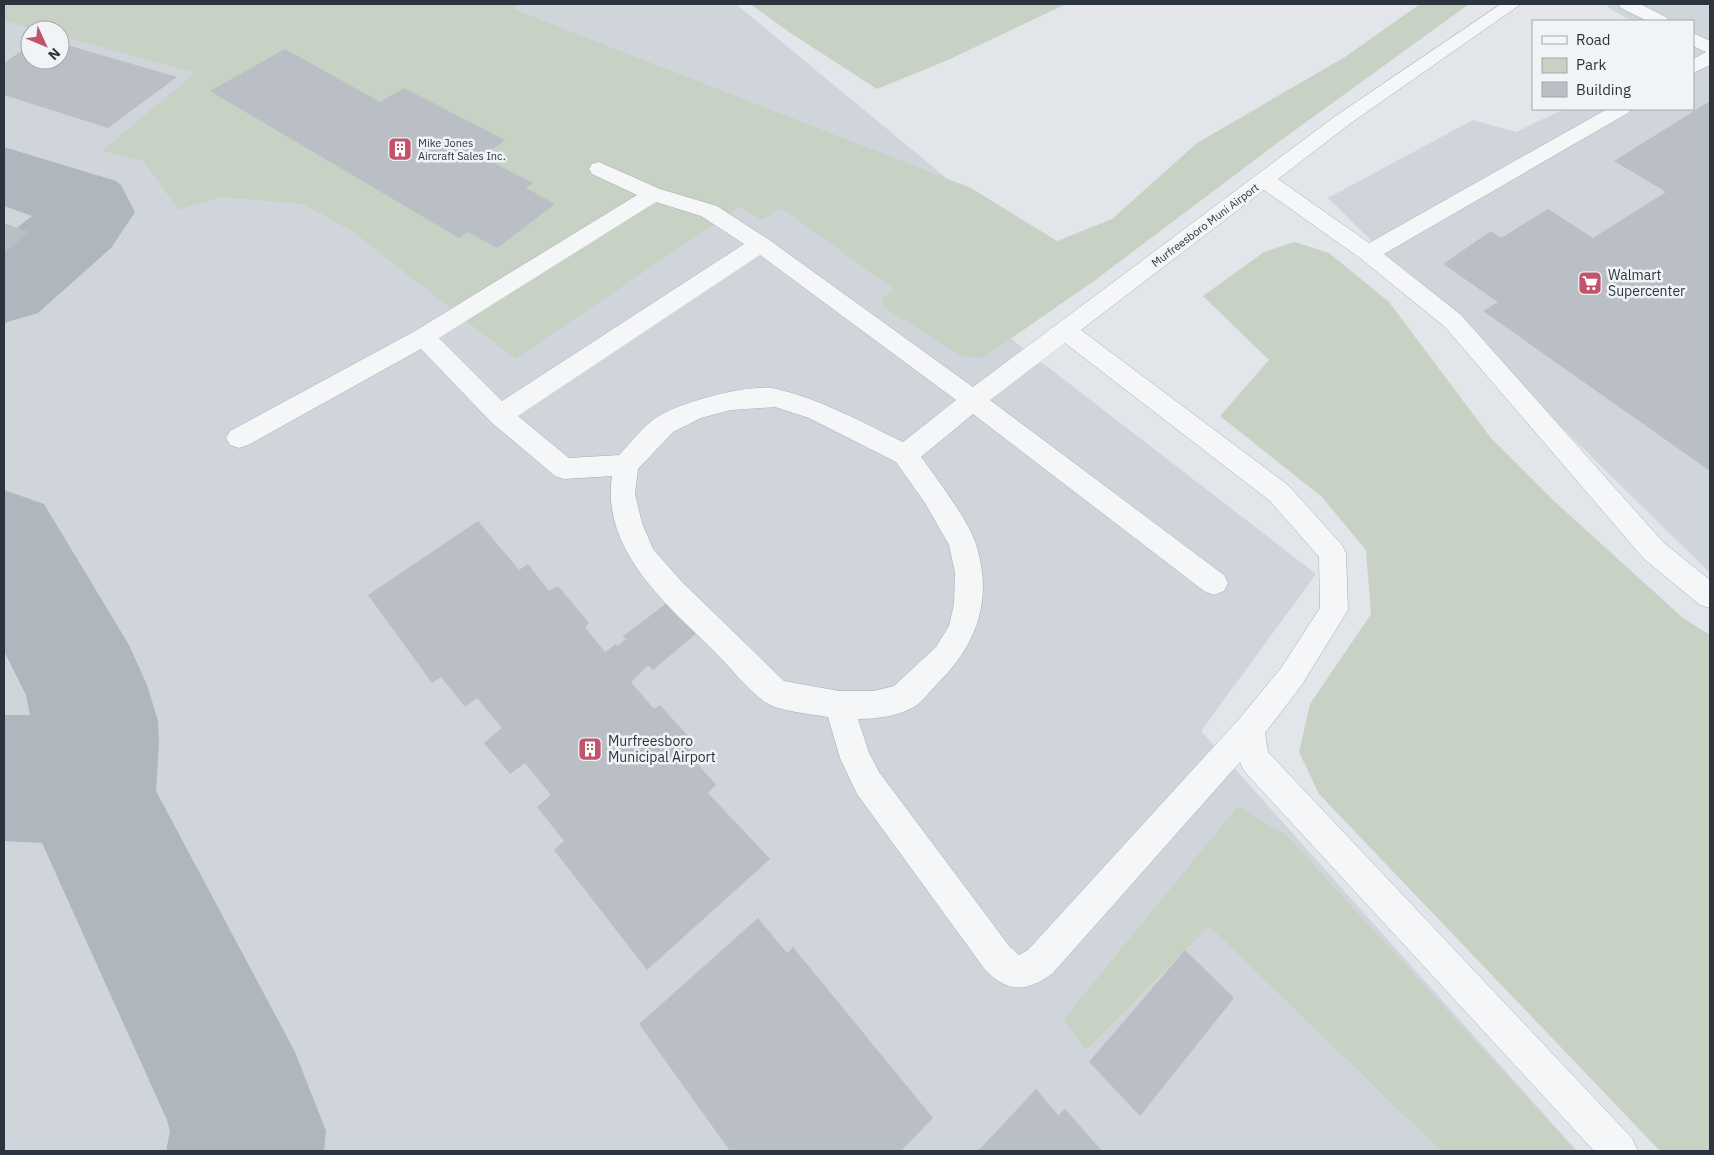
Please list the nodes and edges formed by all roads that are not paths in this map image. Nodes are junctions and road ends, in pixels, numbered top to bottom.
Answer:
1 (1512, 4) edge
2 (1627, 4) edge
3 (1658, 20) edge
4 (1694, 40) edge
5 (1710, 48) edge
6 (1710, 57) edge
7 (1694, 66) edge
8 (1618, 110) edge
9 (599, 169) dead end
10 (1265, 180) junction
11 (652, 194) junction
12 (760, 244) junction
13 (1368, 253) junction
14 (1066, 332) junction
15 (423, 337) junction
16 (973, 400) junction
17 (500, 416) junction
18 (239, 438) dead end
19 (905, 455) junction
20 (626, 465) junction
21 (1214, 583) dead end
22 (1710, 596) edge
23 (839, 705) junction
24 (1250, 729) junction
25 (1619, 1151) edge

1 - 10 street, Murfreesboro Muni Airport
2 - 3 street
4 - 5 street
6 - 7 street
8 - 13 street
9 - 11 street
10 - 13 street
10 - 14 street, Murfreesboro Muni Airport
11 - 12 street
11 - 15 street
12 - 16 street
12 - 17 street
13 - 22 street
14 - 16 street, Murfreesboro Muni Airport
14 - 24 street
15 - 17 street
15 - 18 street
16 - 19 street, Murfreesboro Muni Airport
16 - 21 street
17 - 20 street
19 - 20 street
19 - 23 street
20 - 23 street
23 - 24 street
24 - 25 street

